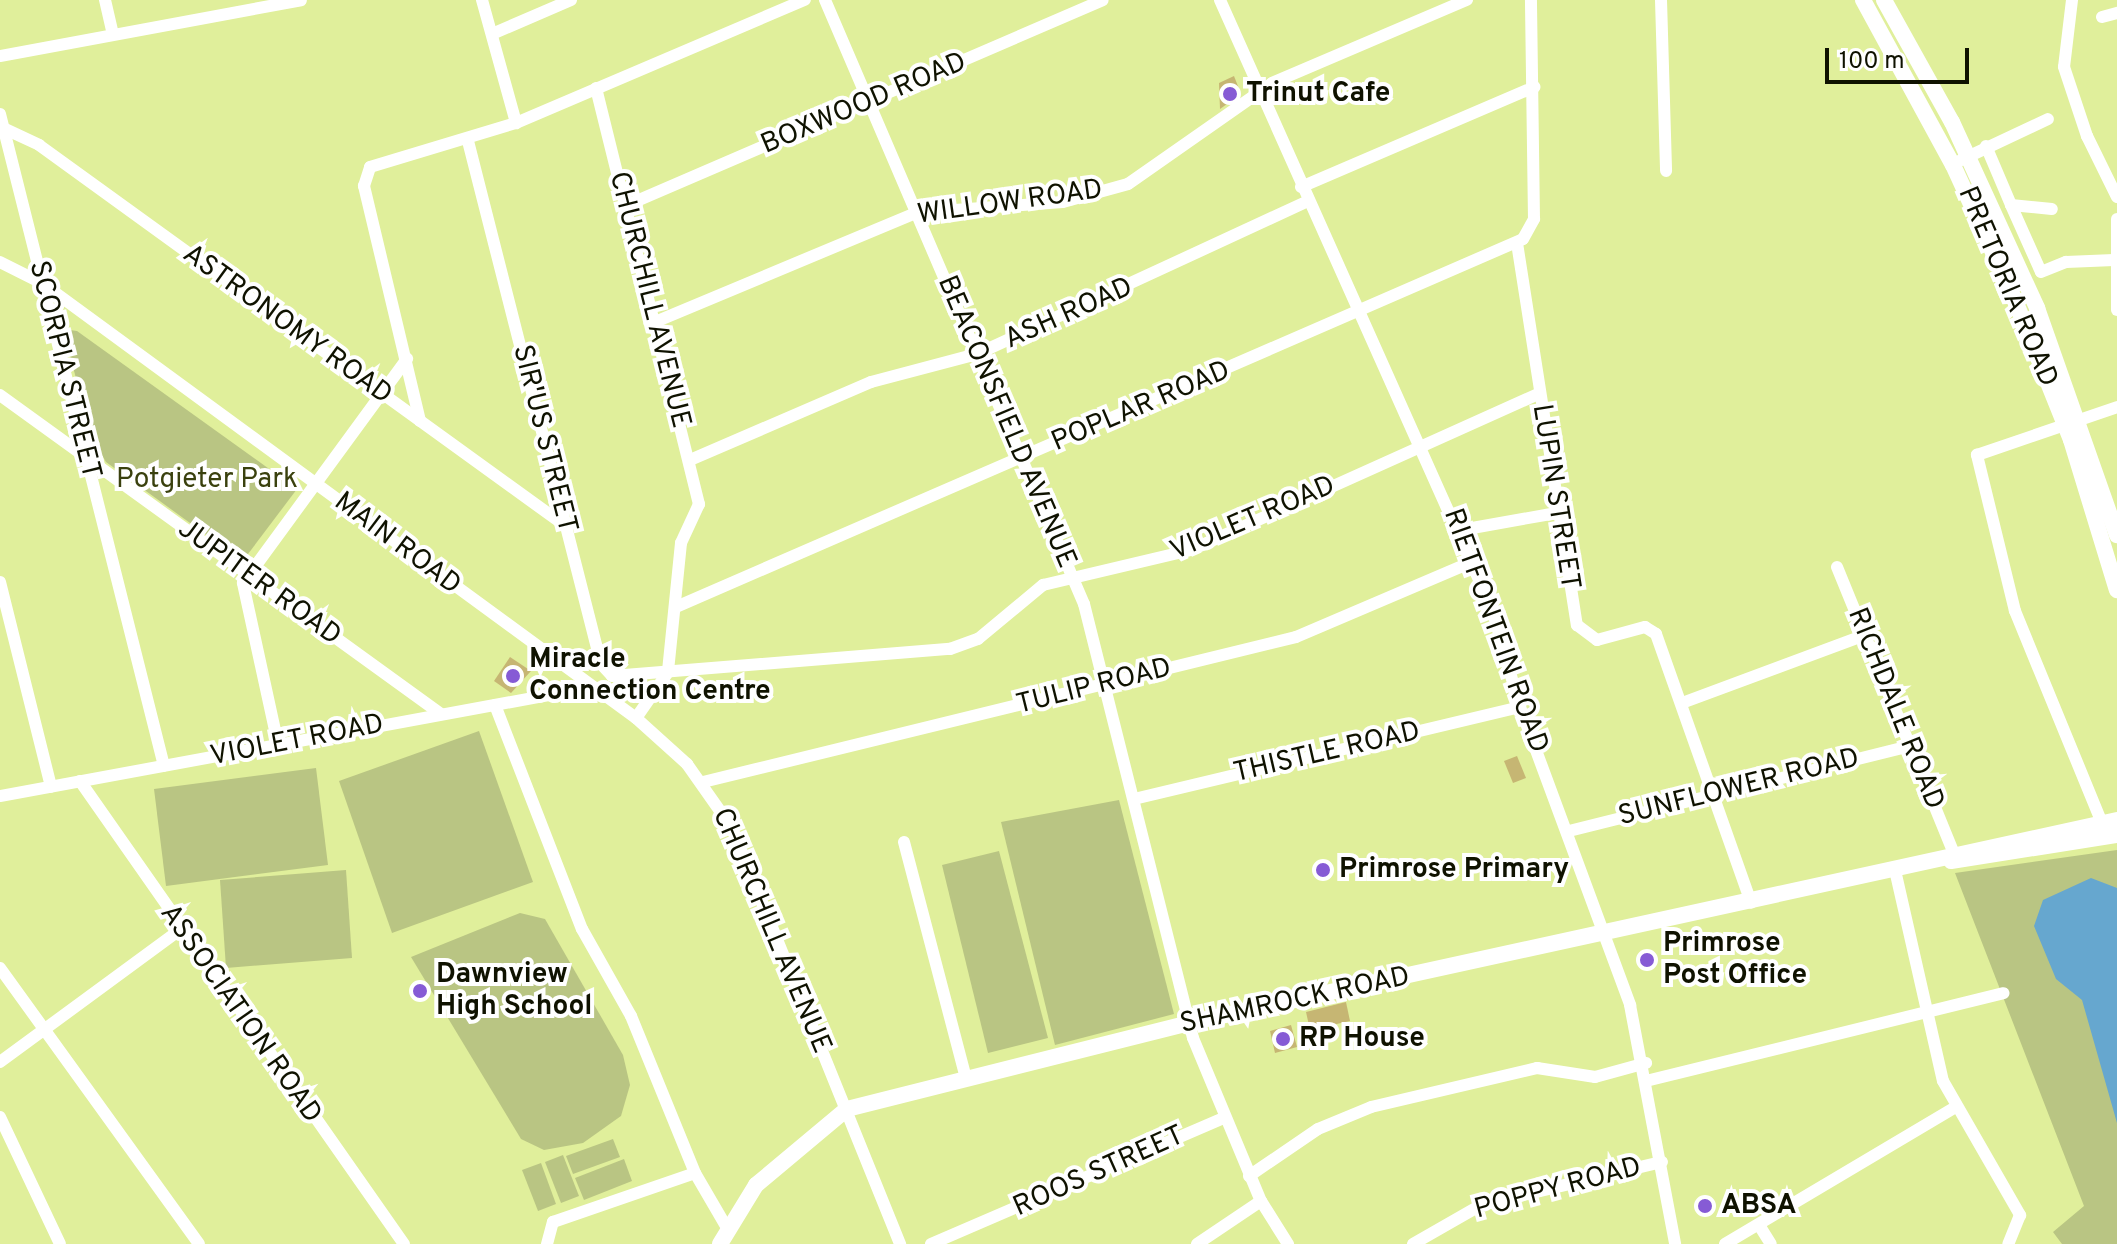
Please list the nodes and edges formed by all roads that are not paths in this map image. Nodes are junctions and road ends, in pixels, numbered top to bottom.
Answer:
1 (105, 0) edge
2 (301, 0) edge
3 (482, 0) edge
4 (571, 0) edge
5 (805, 0) edge
6 (825, 0) edge
7 (1103, 0) edge
8 (1220, 0) edge
9 (1467, 0) edge
10 (1531, 0) edge
11 (1661, 0) edge
12 (1863, 0) edge
13 (1884, 0) edge
14 (2072, 0) edge
15 (235, 6) edge
16 (2117, 13) edge
17 (2102, 17) dead end
18 (113, 34) junction
19 (492, 34) junction
20 (0, 56) edge
21 (1534, 87) junction
22 (596, 88) junction
23 (1261, 94) junction
24 (868, 103) junction
25 (0, 114) edge
26 (2048, 119) dead end
27 (516, 123) junction
28 (3, 128) junction
29 (468, 141) junction
30 (1986, 146) junction
31 (1960, 161) junction
32 (1666, 171) dead end
33 (1301, 187) junction
34 (2117, 197) edge
35 (1308, 201) junction
36 (2011, 205) junction
37 (625, 206) junction
38 (2052, 209) dead end
39 (915, 213) junction
40 (2117, 219) edge
41 (1517, 243) junction
42 (2019, 250) junction
43 (2114, 260) junction
44 (0, 262) edge
45 (42, 283) junction
46 (2117, 310) edge
47 (1362, 311) junction
48 (655, 322) junction
49 (977, 354) junction
50 (407, 359) junction
51 (380, 393) junction
52 (1538, 394) junction
53 (0, 395) edge
54 (2117, 407) edge
55 (420, 421) junction
56 (2073, 424) junction
57 (1424, 446) junction
58 (86, 456) junction
59 (1021, 459) junction
60 (690, 460) junction
61 (315, 484) junction
62 (1556, 513) junction
63 (567, 527) junction
64 (1461, 530) junction
65 (2117, 535) edge
66 (1474, 561) junction
67 (1837, 567) dead end
68 (246, 575) junction
69 (1072, 575) junction
70 (0, 582) edge
71 (2117, 590) edge
72 (676, 607) junction
73 (1865, 635) junction
74 (668, 672) junction
75 (1107, 684) junction
76 (593, 687) junction
77 (557, 694) junction
78 (1682, 703) junction
79 (495, 705) junction
80 (1520, 707) junction
81 (560, 708) dead end
82 (441, 714) junction
83 (636, 718) junction
84 (278, 744) junction
85 (1910, 746) junction
86 (164, 766) junction
87 (80, 781) junction
88 (703, 782) junction
89 (51, 787) junction
90 (1712, 793) junction
91 (0, 796) edge
92 (1134, 799) junction
93 (2110, 828) edge
94 (1569, 831) junction
95 (904, 842) dead end
96 (1953, 851) junction
97 (1930, 861) junction
98 (1895, 870) junction
99 (1751, 903) junction
100 (180, 930) junction
101 (1610, 935) junction
102 (0, 968) edge
103 (2003, 993) dead end
104 (1926, 1012) junction
105 (1189, 1023) junction
106 (44, 1030) junction
107 (0, 1062) edge
108 (1646, 1063) junction
109 (966, 1079) junction
110 (1650, 1080) junction
111 (1956, 1107) junction
112 (847, 1109) junction
113 (0, 1117) edge
114 (1223, 1118) junction
115 (1662, 1162) junction
116 (695, 1173) junction
117 (1249, 1176) junction
118 (1261, 1201) junction
119 (1759, 1225) junction
120 (727, 1228) junction
121 (60, 1244) edge
122 (199, 1244) edge
123 (404, 1244) edge
124 (547, 1244) edge
125 (720, 1244) edge
126 (900, 1244) edge
127 (931, 1244) edge
128 (1197, 1244) edge
129 (1288, 1244) edge
130 (1413, 1244) edge
131 (1675, 1244) edge
132 (1725, 1244) edge
133 (1771, 1244) edge
134 (2008, 1244) edge

1 - 18 street
2 - 15 street
3 - 19 street
4 - 19 street
5 - 22 street
6 - 24 street, BEACONSFIELD AVENUE
7 - 24 street, BOXWOOD ROAD
8 - 23 street, RIETFONTEIN ROAD
9 - 23 street, WILLOW ROAD
10 - 21 street
11 - 32 street
12 - 31 main road, PRETORIA ROAD
13 - 31 main road, PRETORIA ROAD
14 - 34 street
15 - 18 street
16 - 17 street
18 - 20 street
19 - 27 street
21 - 33 street
21 - 41 street
22 - 27 street
22 - 37 street, CHURCHILL AVENUE
23 - 33 street, RIETFONTEIN ROAD
23 - 39 street, WILLOW ROAD
24 - 37 street, BOXWOOD ROAD
24 - 39 street, BEACONSFIELD AVENUE
25 - 28 street, SCORPIA STREET
26 - 30 street
27 - 29 street
28 - 45 street, SCORPIA STREET
28 - 51 street, ASTRONOMY ROAD
29 - 50 street
29 - 63 street, SIR'US STREET
30 - 31 street
30 - 36 street
31 - 42 main road, PRETORIA ROAD
31 - 56 main road, PRETORIA ROAD
33 - 35 street, RIETFONTEIN ROAD
35 - 47 street, RIETFONTEIN ROAD
35 - 49 street, ASH ROAD
36 - 38 street
36 - 42 street
37 - 48 street, CHURCHILL AVENUE
39 - 48 street, WILLOW ROAD
39 - 49 street, BEACONSFIELD AVENUE
40 - 43 street
41 - 47 street, POPLAR ROAD
41 - 52 street, LUPIN STREET
42 - 43 street
42 - 56 main road, PRETORIA ROAD
43 - 46 street
44 - 45 street, MAIN ROAD
45 - 58 street, SCORPIA STREET
45 - 61 street, MAIN ROAD
47 - 57 street, RIETFONTEIN ROAD
47 - 59 street, POPLAR ROAD
48 - 60 street, CHURCHILL AVENUE
49 - 59 street, BEACONSFIELD AVENUE
49 - 60 street, ASH ROAD
50 - 51 street
50 - 55 street
51 - 55 street, ASTRONOMY ROAD
51 - 61 street
52 - 57 street, VIOLET ROAD
52 - 62 street, LUPIN STREET
53 - 58 street, JUPITER ROAD
54 - 56 street
55 - 63 street, ASTRONOMY ROAD
56 - 65 main road, PRETORIA ROAD
56 - 71 main road, PRETORIA ROAD
56 - 93 street
57 - 64 street, RIETFONTEIN ROAD
57 - 69 street, VIOLET ROAD
58 - 68 street, JUPITER ROAD
58 - 86 street, SCORPIA STREET
59 - 69 street, BEACONSFIELD AVENUE
59 - 72 street, POPLAR ROAD
60 - 72 street, CHURCHILL AVENUE
61 - 68 street
61 - 76 street, MAIN ROAD
62 - 64 street
62 - 78 street, LUPIN STREET
63 - 74 street, SIR'US STREET
64 - 66 street, RIETFONTEIN ROAD
66 - 75 street, TULIP ROAD
66 - 80 street, RIETFONTEIN ROAD
67 - 73 street, RICHDALE ROAD
68 - 82 street, JUPITER ROAD
68 - 84 street
69 - 74 street, VIOLET ROAD
69 - 75 street, BEACONSFIELD AVENUE
70 - 89 street
72 - 74 street, CHURCHILL AVENUE
73 - 78 street
73 - 85 street, RICHDALE ROAD
74 - 83 street, CHURCHILL AVENUE
75 - 88 street, TULIP ROAD
75 - 92 street, BEACONSFIELD AVENUE
76 - 77 street, VIOLET ROAD
76 - 83 street, MAIN ROAD
77 - 79 street, VIOLET ROAD
77 - 81 street
78 - 90 street, LUPIN STREET
79 - 82 street, VIOLET ROAD
79 - 116 street
80 - 92 street, THISTLE ROAD
80 - 94 street, RIETFONTEIN ROAD
82 - 84 street, VIOLET ROAD
83 - 88 street, CHURCHILL AVENUE
84 - 86 street, VIOLET ROAD
85 - 90 street, SUNFLOWER ROAD
85 - 96 street, RICHDALE ROAD
86 - 87 street, VIOLET ROAD
87 - 89 street, VIOLET ROAD
87 - 100 street, ASSOCIATION ROAD
88 - 112 street, CHURCHILL AVENUE
89 - 91 street, VIOLET ROAD
90 - 94 street, SUNFLOWER ROAD
90 - 99 street, LUPIN STREET
92 - 105 street, BEACONSFIELD AVENUE
93 - 96 main road, SHAMROCK ROAD
93 - 97 main road, SHAMROCK ROAD
94 - 101 street, RIETFONTEIN ROAD
95 - 109 street
96 - 97 main road, SHAMROCK ROAD
97 - 98 main road, SHAMROCK ROAD
98 - 99 main road, SHAMROCK ROAD
98 - 104 street
99 - 101 main road, SHAMROCK ROAD
100 - 106 street
100 - 123 street, ASSOCIATION ROAD
101 - 105 main road, SHAMROCK ROAD
101 - 108 street, RIETFONTEIN ROAD
102 - 106 street
103 - 104 street
104 - 110 street
104 - 111 street
105 - 109 main road, SHAMROCK ROAD
105 - 114 street, BEACONSFIELD AVENUE
106 - 107 street
106 - 122 street
108 - 110 street, RIETFONTEIN ROAD
108 - 117 street
109 - 112 main road, SHAMROCK ROAD
110 - 115 street, RIETFONTEIN ROAD
111 - 119 street
111 - 134 street
112 - 120 main road, SHAMROCK ROAD
112 - 126 street, CHURCHILL AVENUE
113 - 121 street
114 - 117 street, BEACONSFIELD AVENUE
114 - 127 street, ROOS STREET
115 - 130 street, POPPY ROAD
115 - 131 street, RIETFONTEIN ROAD
116 - 120 street
116 - 124 street
117 - 118 street, BEACONSFIELD AVENUE
118 - 128 street
118 - 129 street, BEACONSFIELD AVENUE
119 - 132 street
119 - 133 street
120 - 125 main road, SHAMROCK ROAD

